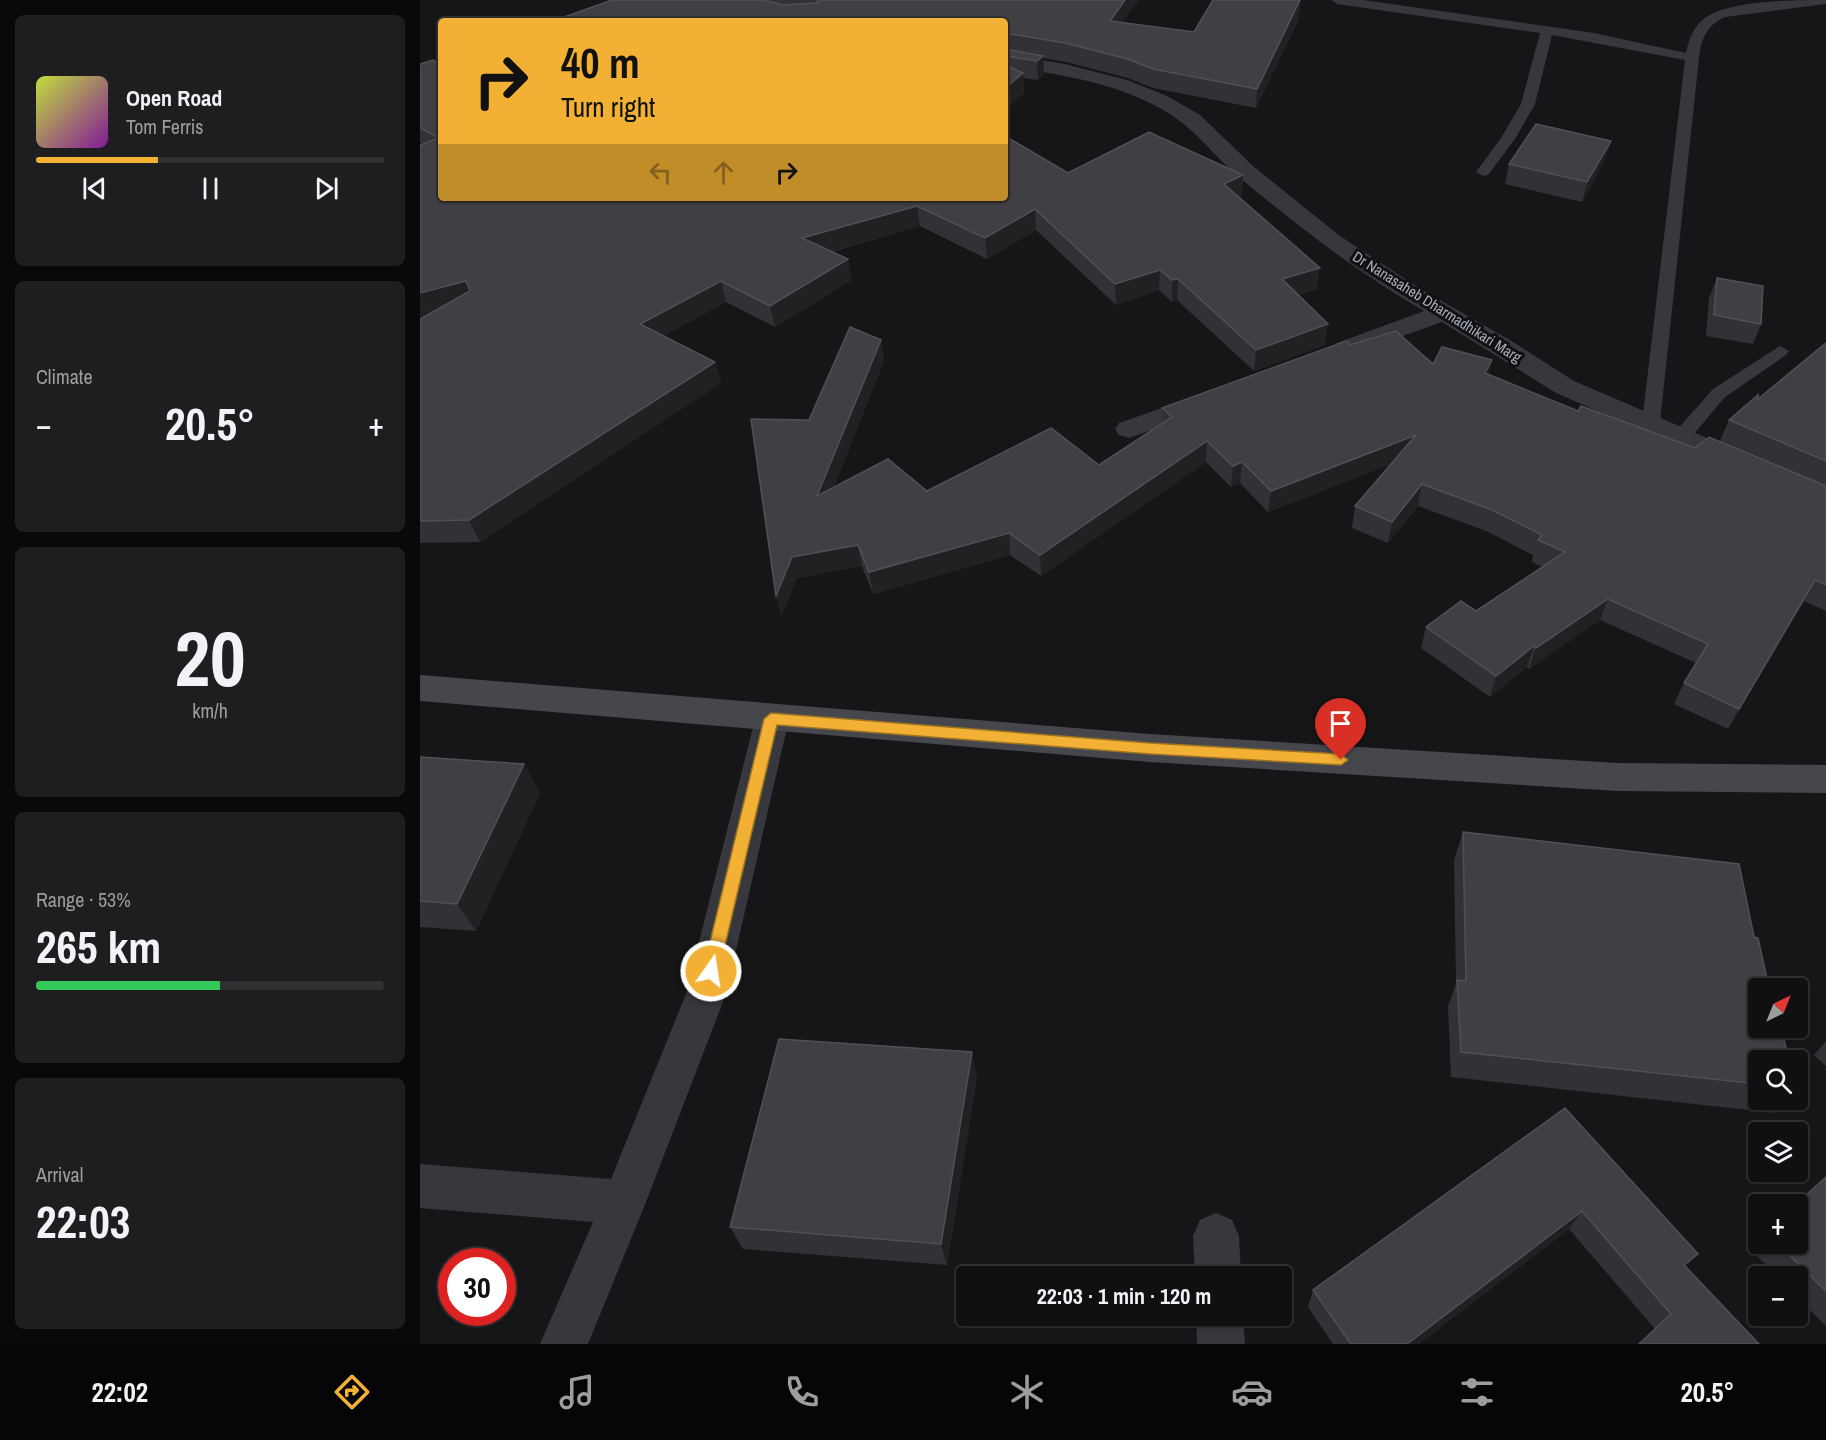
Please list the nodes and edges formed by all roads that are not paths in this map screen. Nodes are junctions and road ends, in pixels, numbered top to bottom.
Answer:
1 (1337, 0) edge
2 (1455, 0) edge
3 (1826, 0) edge
4 (1449, 15) junction
5 (1547, 30) junction
6 (1692, 58) junction
7 (1008, 60) edge
8 (1483, 172) dead end
9 (1443, 313) junction
10 (1780, 351) dead end
11 (1320, 358) edge
12 (1230, 391) edge
13 (1651, 422) junction
14 (1129, 429) dead end
15 (1682, 435) junction
16 (1826, 500) edge
17 (420, 688) edge
18 (771, 719) junction
19 (1826, 779) edge
20 (420, 1186) edge
21 (624, 1202) junction
22 (1220, 1326) edge
23 (564, 1344) edge
24 (1221, 1344) edge

1 - 4 lane
2 - 4 lane
3 - 6 lane
4 - 5 lane
5 - 6 lane
5 - 8 lane
6 - 13 lane
7 - 9 street, Dr Nanasaheb Dharmadhikari Marg
9 - 11 street
9 - 13 street, Dr Nanasaheb Dharmadhikari Marg
10 - 15 lane
12 - 14 street
13 - 15 street, Dr Nanasaheb Dharmadhikari Marg
15 - 16 street, Dr Nanasaheb Dharmadhikari Marg
17 - 18 street
18 - 19 street
18 - 21 street
20 - 21 street
21 - 23 street
22 - 24 street

